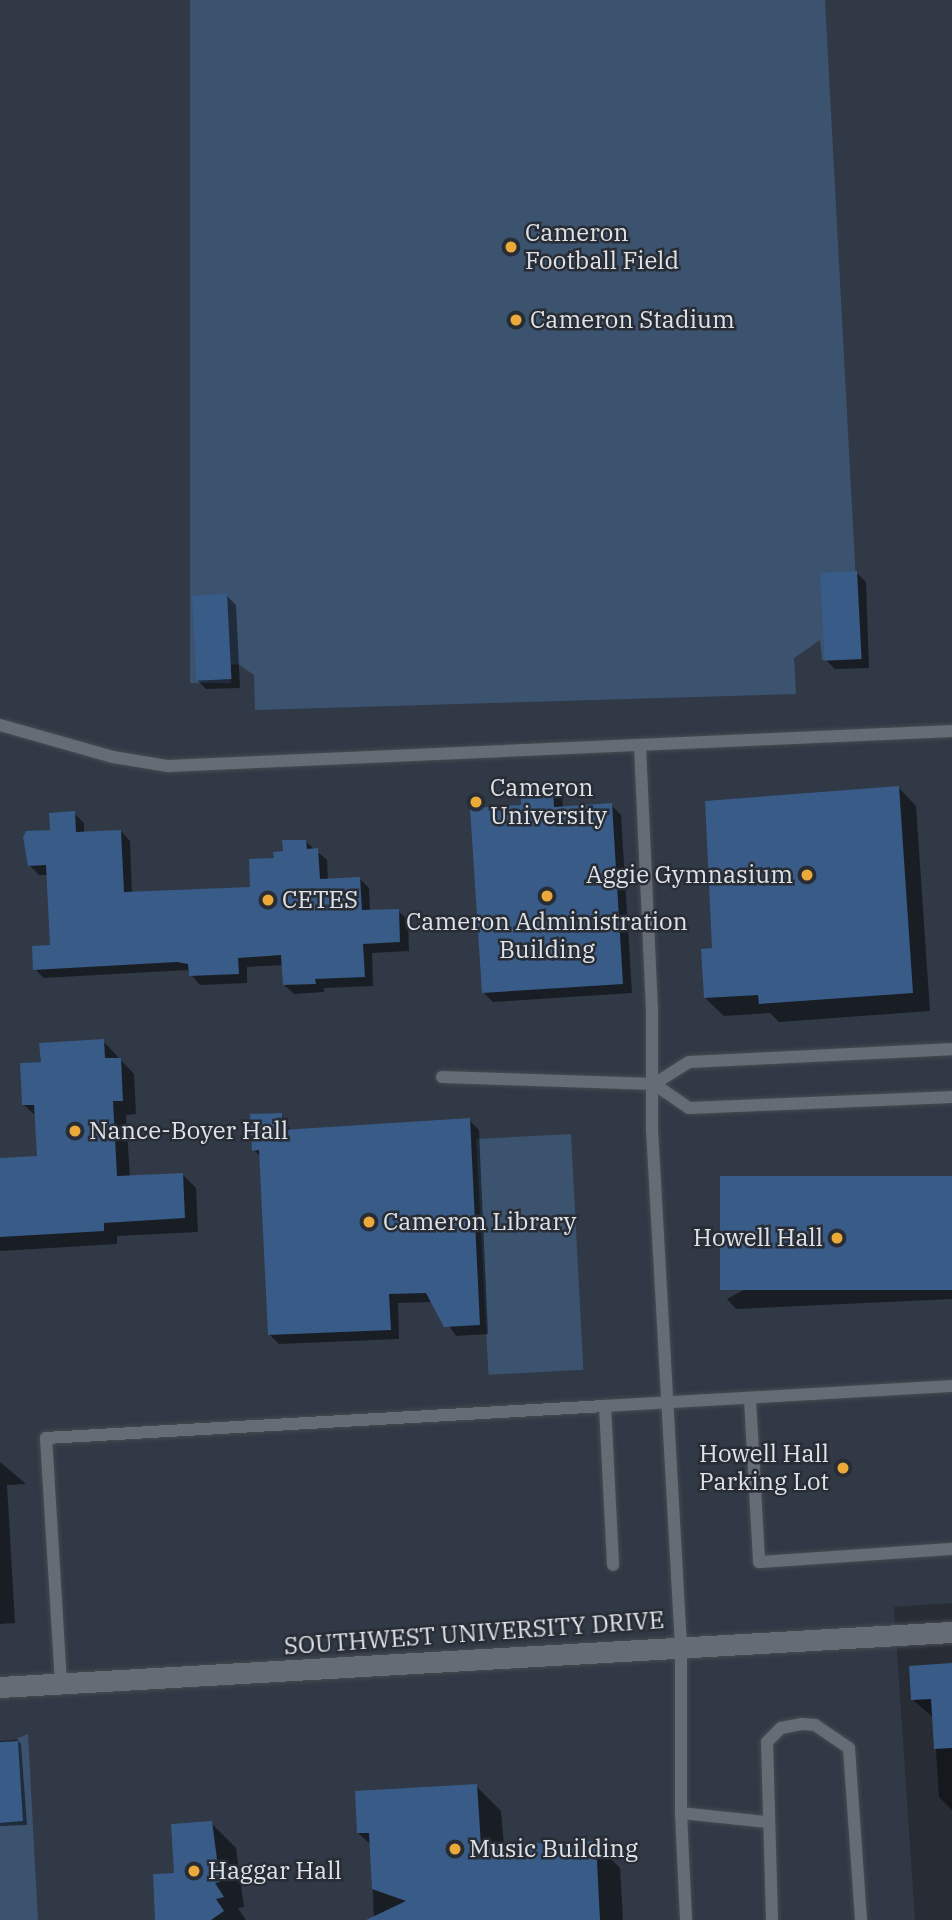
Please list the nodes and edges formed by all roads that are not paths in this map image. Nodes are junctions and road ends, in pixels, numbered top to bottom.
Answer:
1 (0, 725) edge
2 (952, 731) edge
3 (640, 746) junction
4 (952, 1049) edge
5 (442, 1077) dead end
6 (654, 1084) junction
7 (952, 1097) edge
8 (952, 1386) edge
9 (750, 1399) junction
10 (667, 1404) junction
11 (605, 1406) junction
12 (952, 1549) edge
13 (613, 1565) dead end
14 (952, 1632) edge
15 (681, 1646) junction
16 (61, 1684) junction
17 (0, 1687) edge
18 (681, 1813) junction
19 (767, 1822) junction
20 (686, 1920) edge
21 (772, 1920) edge
22 (860, 1920) edge

1 - 3 lane
2 - 3 lane
3 - 6 lane
4 - 6 lane
5 - 6 lane
6 - 7 lane
6 - 10 lane
8 - 9 lane
9 - 10 lane
9 - 12 lane
10 - 11 lane
10 - 15 lane
11 - 13 lane
11 - 16 lane
14 - 15 street, SOUTHWEST UNIVERSITY DRIVE
15 - 16 street, SOUTHWEST UNIVERSITY DRIVE
15 - 18 lane
16 - 17 street, SOUTHWEST UNIVERSITY DRIVE
18 - 19 lane
18 - 20 lane
19 - 21 lane
19 - 22 lane

